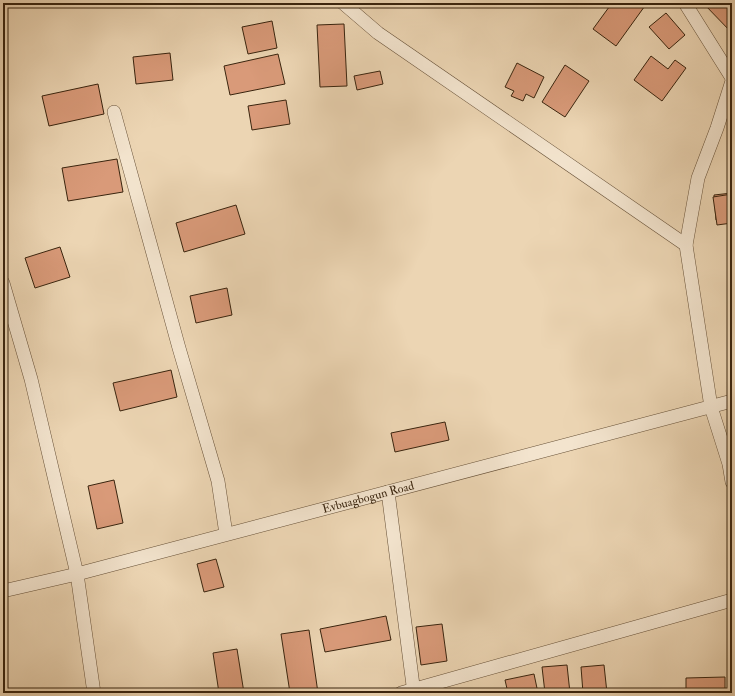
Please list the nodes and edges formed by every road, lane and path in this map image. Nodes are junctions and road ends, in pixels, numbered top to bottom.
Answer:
1 (343, 3) edge
2 (685, 3) edge
3 (732, 79) edge
4 (114, 112) dead end
5 (686, 245) junction
6 (3, 283) edge
7 (732, 401) edge
8 (711, 407) junction
9 (732, 482) edge
10 (388, 492) junction
11 (226, 534) junction
12 (77, 574) junction
13 (3, 591) edge
14 (732, 600) edge
15 (409, 692) edge
16 (94, 693) edge

1 - 5 street
2 - 3 street
3 - 5 street
4 - 11 street
5 - 8 street
6 - 12 street
7 - 8 street, Evbuagbogun Road
8 - 9 street
8 - 10 street, Evbuagbogun Road
10 - 11 street, Evbuagbogun Road
10 - 15 street
11 - 12 street, Evbuagbogun Road
12 - 13 street, Evbuagbogun Road
12 - 16 street
14 - 15 street

